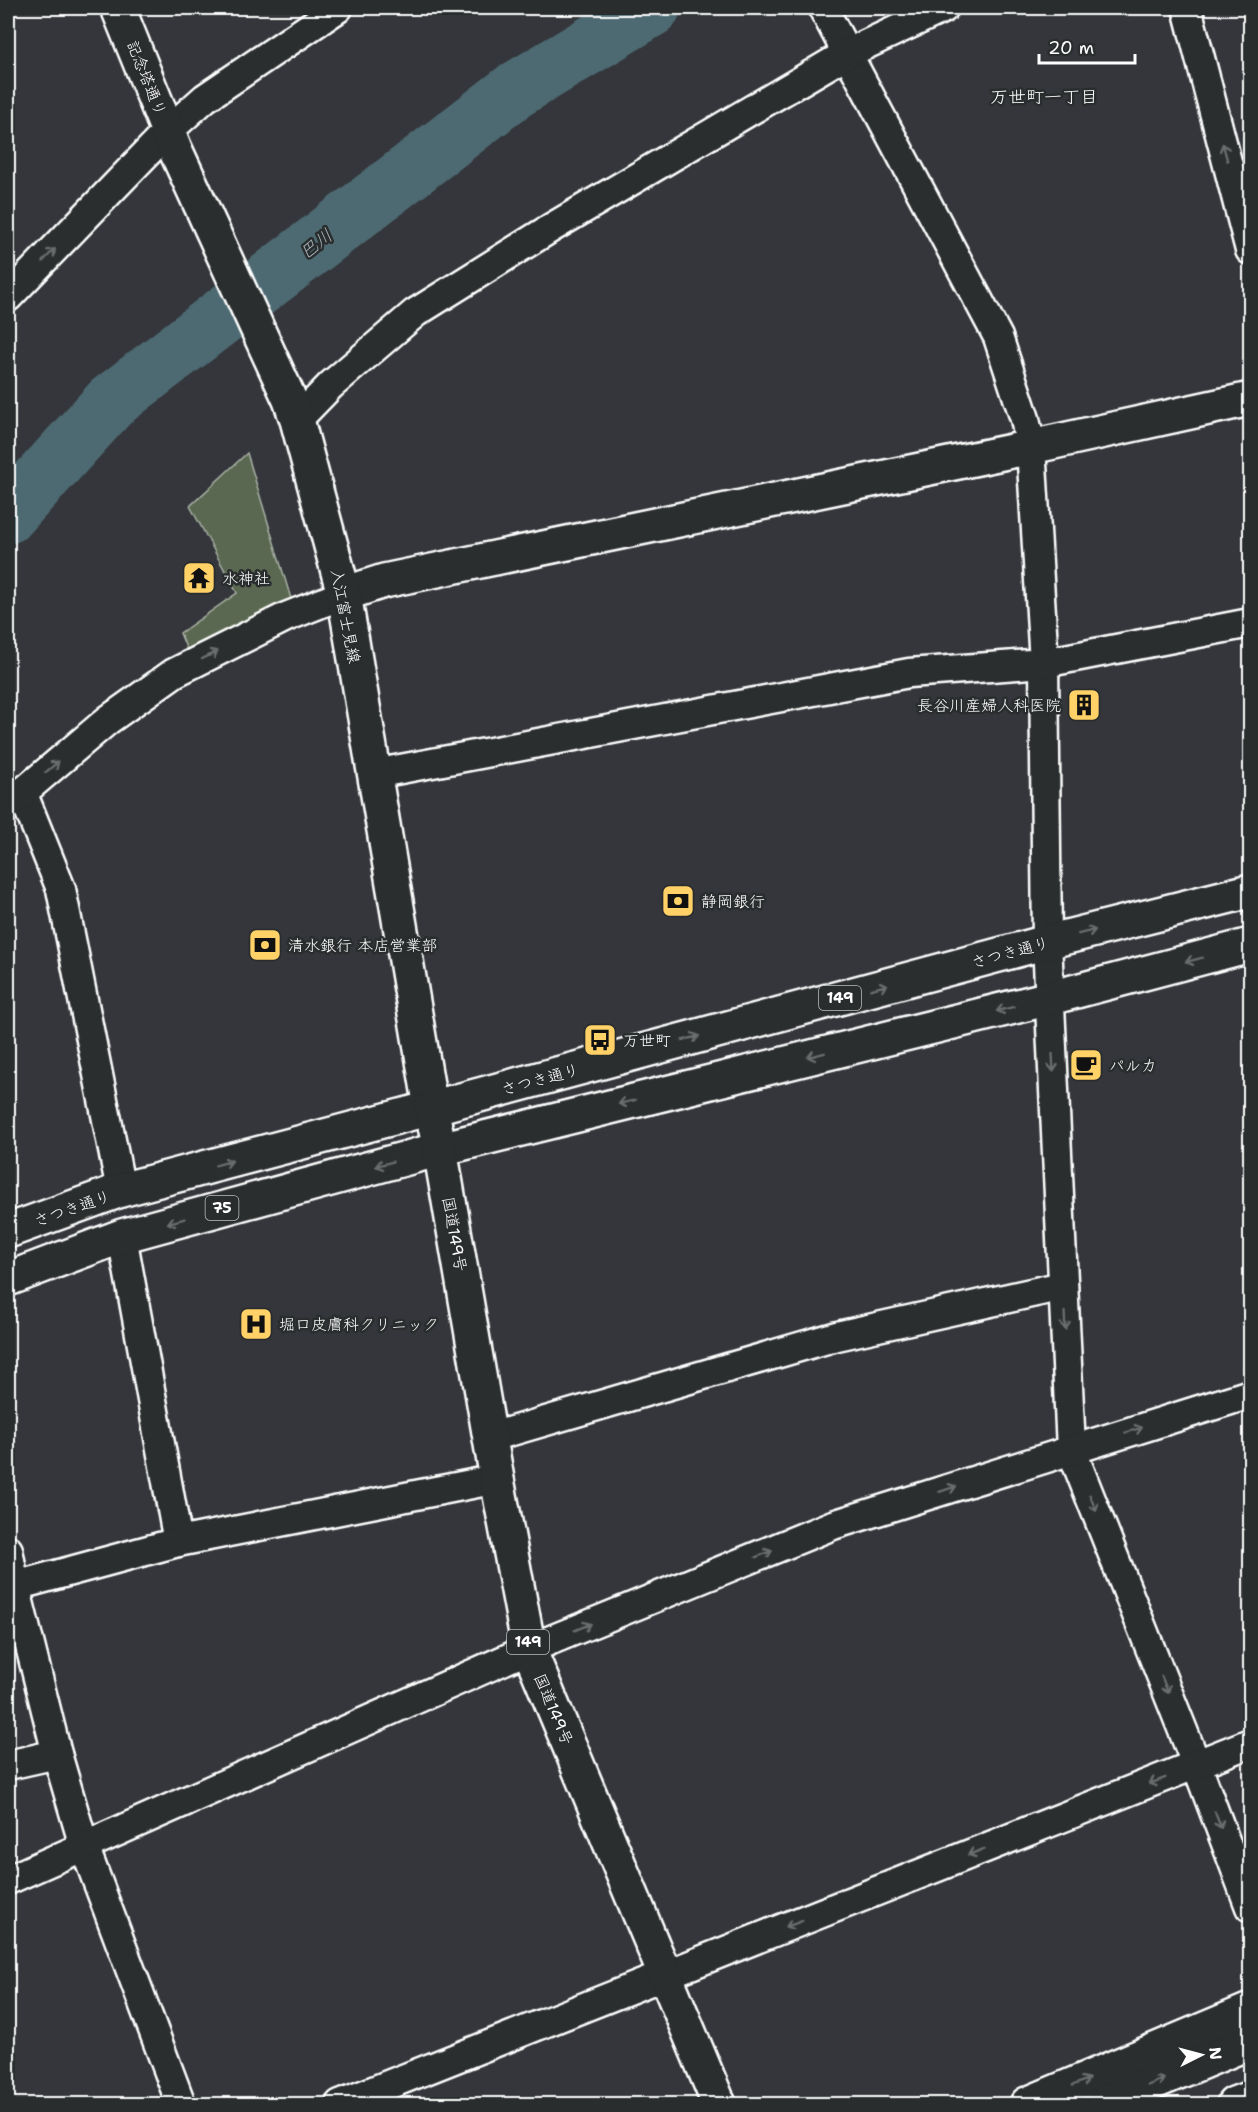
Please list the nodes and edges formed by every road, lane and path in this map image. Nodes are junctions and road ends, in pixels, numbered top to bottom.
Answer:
1 (118, 8) edge
2 (338, 8) edge
3 (824, 8) edge
4 (944, 8) edge
5 (1187, 8) edge
6 (844, 46) junction
7 (172, 140) junction
8 (1251, 250) edge
9 (8, 297) edge
10 (1251, 399) edge
11 (294, 410) junction
12 (1031, 447) junction
13 (344, 594) junction
14 (1251, 623) edge
15 (1044, 663) junction
16 (374, 774) junction
17 (15, 799) edge
18 (1251, 891) edge
19 (1047, 942) junction
20 (1251, 945) edge
21 (1050, 998) junction
22 (431, 1108) junction
23 (440, 1149) junction
24 (121, 1190) junction
25 (8, 1231) edge
26 (122, 1236) junction
27 (8, 1279) edge
28 (1063, 1286) junction
29 (1251, 1394) edge
30 (491, 1437) junction
31 (1071, 1449) junction
32 (497, 1479) junction
33 (178, 1542) junction
34 (10, 1573) edge
35 (529, 1650) junction
36 (1251, 1743) edge
37 (57, 1754) junction
38 (8, 1765) edge
39 (1197, 1766) junction
40 (84, 1846) junction
41 (8, 1880) edge
42 (1251, 1907) edge
43 (665, 1975) junction
44 (1251, 2010) edge
45 (1243, 2045) edge
46 (1251, 2098) edge
47 (181, 2104) edge
48 (340, 2104) edge
49 (719, 2104) edge
50 (1027, 2104) edge
51 (1102, 2104) edge
52 (1234, 2104) edge

1 - 7 main road, 記念塔通り
2 - 7 street
3 - 6 street
4 - 6 street
8 -> 5 street
6 - 11 street
6 - 12 street
9 -> 7 street
7 - 11 main road, 入江富士見線
10 - 12 main road
11 - 13 main road, 入江富士見線
12 - 13 main road
12 - 15 street
13 - 16 main road, 入江富士見線
17 -> 13 street
14 - 15 street
15 - 16 street
15 - 19 street
16 - 22 main road, 入江富士見線
17 - 24 street
19 -> 18 main road, さつき通り / 149
19 - 21 street
22 -> 19 main road, さつき通り / 149
20 -> 21 main road
21 -> 23 main road
21 -> 28 street
22 - 23 main road, 149
24 -> 22 main road, さつき通り
23 -> 26 main road, 75
23 - 30 main road, 国道149号 / 149
24 - 25 main road, さつき通り
26 - 27 main road, 75
26 - 33 street
28 - 30 street
28 -> 31 street
31 -> 29 street
30 - 32 main road, 国道149号 / 149
35 -> 31 street
31 -> 39 street
32 - 33 street
32 - 35 main road, 国道149号 / 149
33 - 34 street
34 - 37 street
35 - 40 street
35 - 43 main road, 国道149号 / 149
36 - 39 street
37 - 38 street
37 - 40 street
39 -> 42 street
39 -> 43 street
40 - 41 street
40 - 47 street
43 - 48 street
43 - 49 main road, 国道149号 / 149
50 -> 44 main road
51 -> 45 main road
46 - 52 main road

